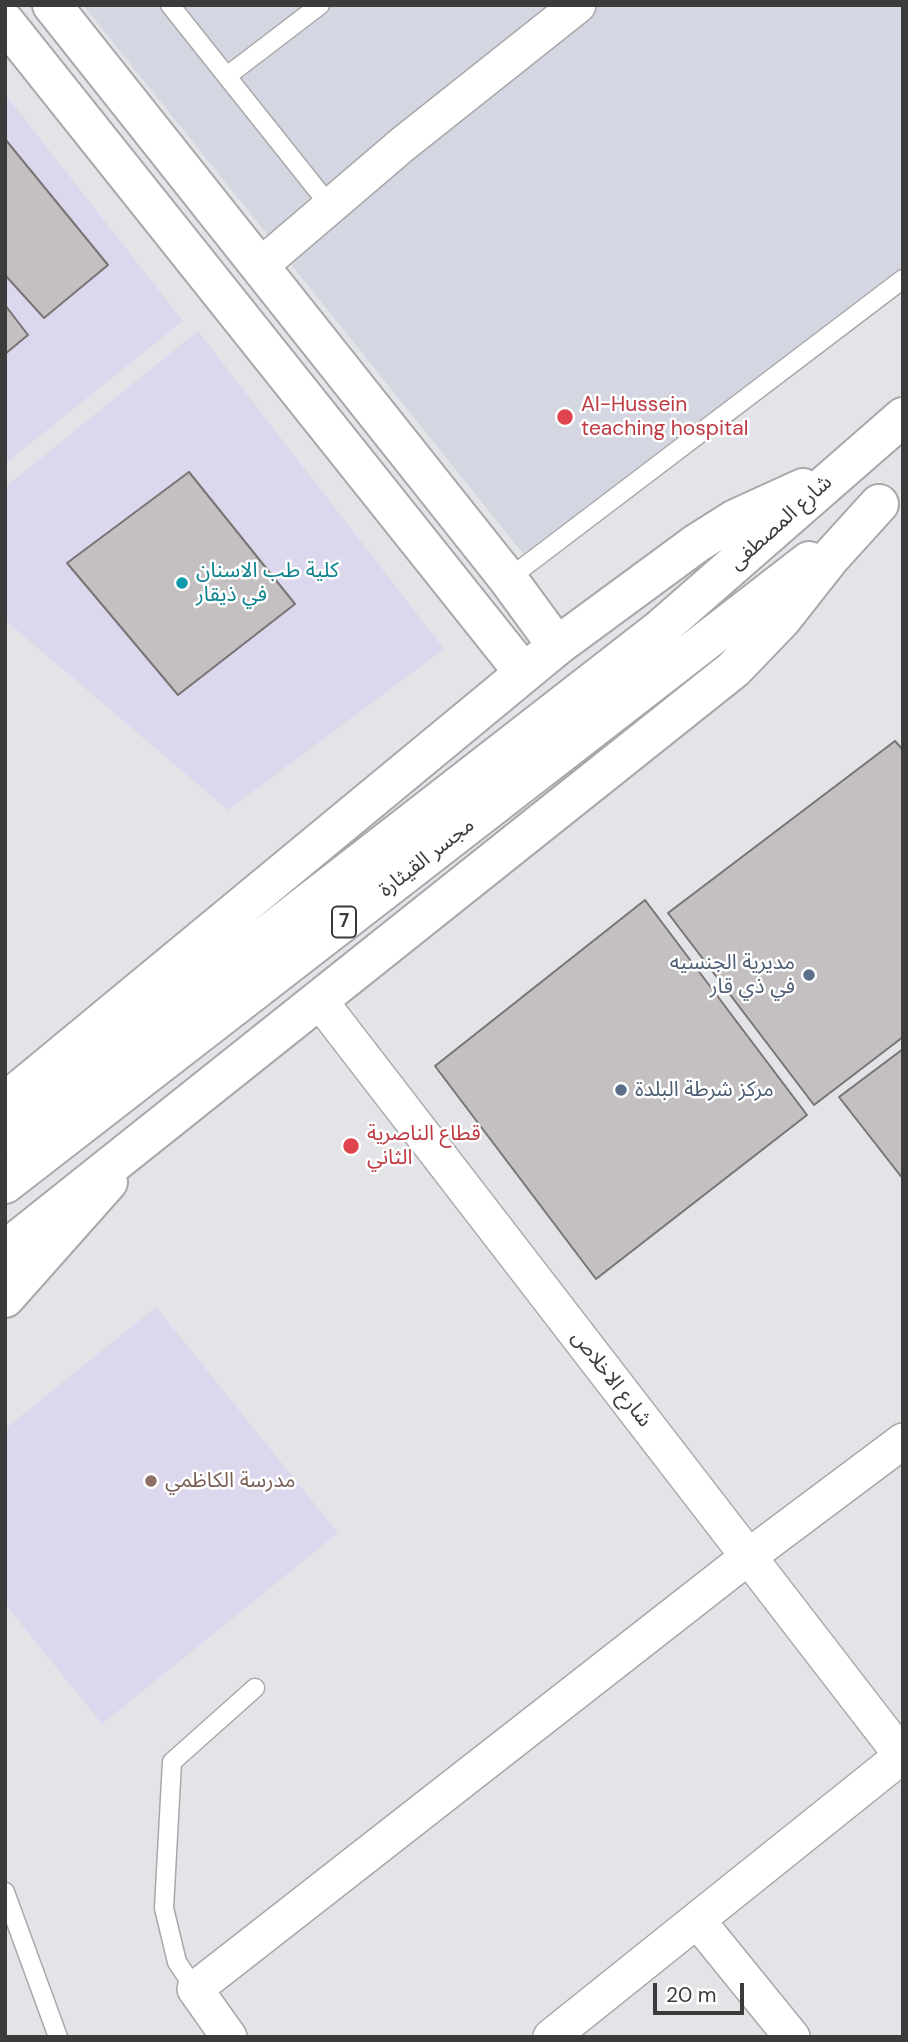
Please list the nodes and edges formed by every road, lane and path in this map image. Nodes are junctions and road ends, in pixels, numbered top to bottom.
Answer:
1 (52, 5) edge
2 (170, 5) edge
3 (320, 5) edge
4 (578, 5) edge
5 (300, 11) edge
6 (5, 22) edge
7 (228, 76) junction
8 (330, 206) junction
9 (258, 267) junction
10 (903, 279) edge
11 (903, 417) edge
12 (847, 462) junction
13 (891, 494) edge
14 (508, 579) junction
15 (659, 630) joint
16 (558, 646) junction
17 (683, 661) joint
18 (524, 673) junction
19 (318, 1000) junction
20 (5, 1102) edge
21 (149, 1137) junction
22 (5, 1139) edge
23 (5, 1184) edge
24 (5, 1250) edge
25 (5, 1298) edge
26 (903, 1441) edge
27 (748, 1558) junction
28 (255, 1688) dead end
29 (902, 1756) edge
30 (5, 1892) edge
31 (697, 1920) junction
32 (195, 1989) junction
33 (58, 2037) edge
34 (229, 2037) edge
35 (551, 2037) edge
36 (792, 2037) edge

1 - 9 main road
2 - 7 lane
3 - 5 lane
4 - 8 street
5 - 7 lane
6 - 18 main road
7 - 8 lane
8 - 9 street
9 - 14 main road
10 - 14 lane
11 - 12 main road, شارع المصطفى / 7
12 - 15 main road, شارع المصطفى / 7
12 - 16 main road
13 - 17 main road, شارع المصطفى / 7
13 - 19 main road
14 - 16 main road
15 - 22 main road, مجسر القيثارة / 7
16 - 18 main road
17 - 23 main road, مجسر القيثارة / 7
18 - 20 main road
19 - 21 main road
19 - 27 street, شارع الاخلاص
21 - 24 main road
21 - 25 main road
26 - 27 street
27 - 29 street, شارع الاخلاص
27 - 32 street
28 - 32 lane
29 - 31 street
30 - 33 lane
31 - 35 street
31 - 36 street
32 - 34 street

